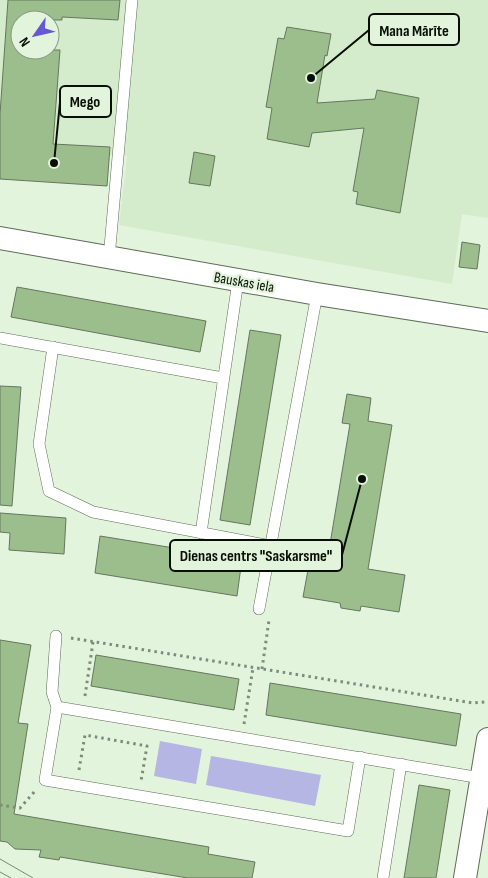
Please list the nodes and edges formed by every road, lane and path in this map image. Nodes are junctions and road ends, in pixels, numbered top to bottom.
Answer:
1 (132, 0) edge
2 (0, 238) edge
3 (109, 258) junction
4 (238, 281) junction
5 (317, 294) junction
6 (488, 321) edge
7 (0, 338) edge
8 (53, 347) junction
9 (224, 378) junction
10 (201, 533) junction
11 (271, 546) junction
12 (259, 609) joint
13 (56, 636) joint
14 (93, 642) junction
15 (253, 668) junction
16 (262, 669) junction
17 (485, 702) dead end
18 (57, 707) junction
19 (82, 711) junction
20 (242, 738) junction
21 (488, 741) edge
22 (360, 757) junction
23 (401, 764) junction
24 (481, 778) junction
25 (45, 780) junction
26 (77, 785) junction
27 (138, 796) junction
28 (0, 805) edge
29 (383, 878) edge
30 (465, 878) edge

1 - 3 lane
2 - 3 street, Bauskas iela
3 - 4 street, Bauskas iela
4 - 5 street, Bauskas iela
4 - 9 lane
5 - 6 street, Bauskas iela
5 - 11 lane
7 - 8 lane
8 - 9 lane
8 - 10 lane
9 - 10 lane
10 - 11 lane
11 - 12 lane
12 - 16 path
13 - 14 path
13 - 18 lane
14 - 15 path
14 - 19 path
15 - 16 path
15 - 20 path
16 - 17 path
18 - 19 lane
18 - 25 lane
19 - 20 lane
20 - 22 lane
21 - 24 street
22 - 23 lane
22 - 27 lane
23 - 24 lane
23 - 29 lane
24 - 30 street
25 - 26 lane
25 - 28 path
26 - 27 lane
26 - 27 path

